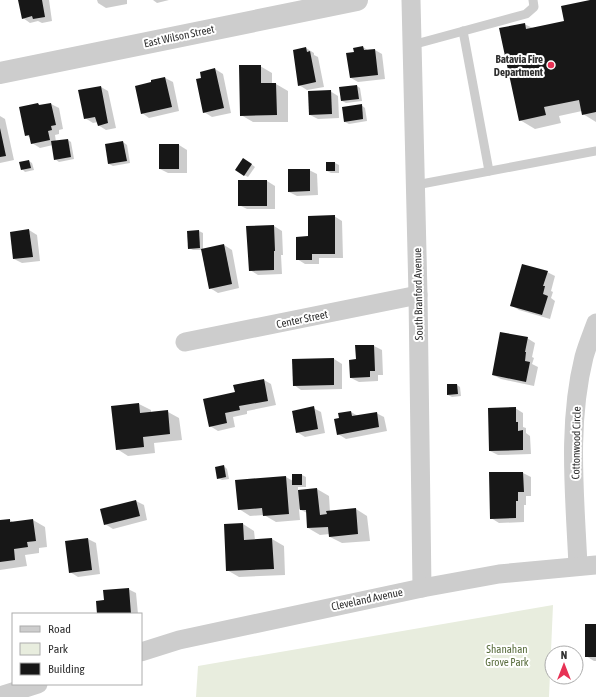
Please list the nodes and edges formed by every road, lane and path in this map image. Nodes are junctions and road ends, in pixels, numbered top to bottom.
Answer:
1 (357, 0) edge
2 (411, 0) edge
3 (533, 0) edge
4 (463, 31) junction
5 (412, 45) junction
6 (0, 73) edge
7 (596, 151) edge
8 (489, 171) junction
9 (416, 185) junction
10 (418, 295) junction
11 (596, 323) edge
12 (185, 342) dead end
13 (587, 565) edge
14 (422, 588) junction
15 (142, 652) edge
16 (35, 685) edge
17 (0, 696) edge

1 - 6 street, East Wilson Street
2 - 5 street, South Branford Avenue
3 - 4 lane
4 - 5 lane
4 - 8 lane
5 - 9 street, South Branford Avenue
7 - 8 lane
8 - 9 lane
9 - 10 street, South Branford Avenue
10 - 12 street, Center Street
10 - 14 street, South Branford Avenue
11 - 13 street, Cottonwood Circle
13 - 14 street, Cleveland Avenue
14 - 15 street, Cleveland Avenue
16 - 17 street

